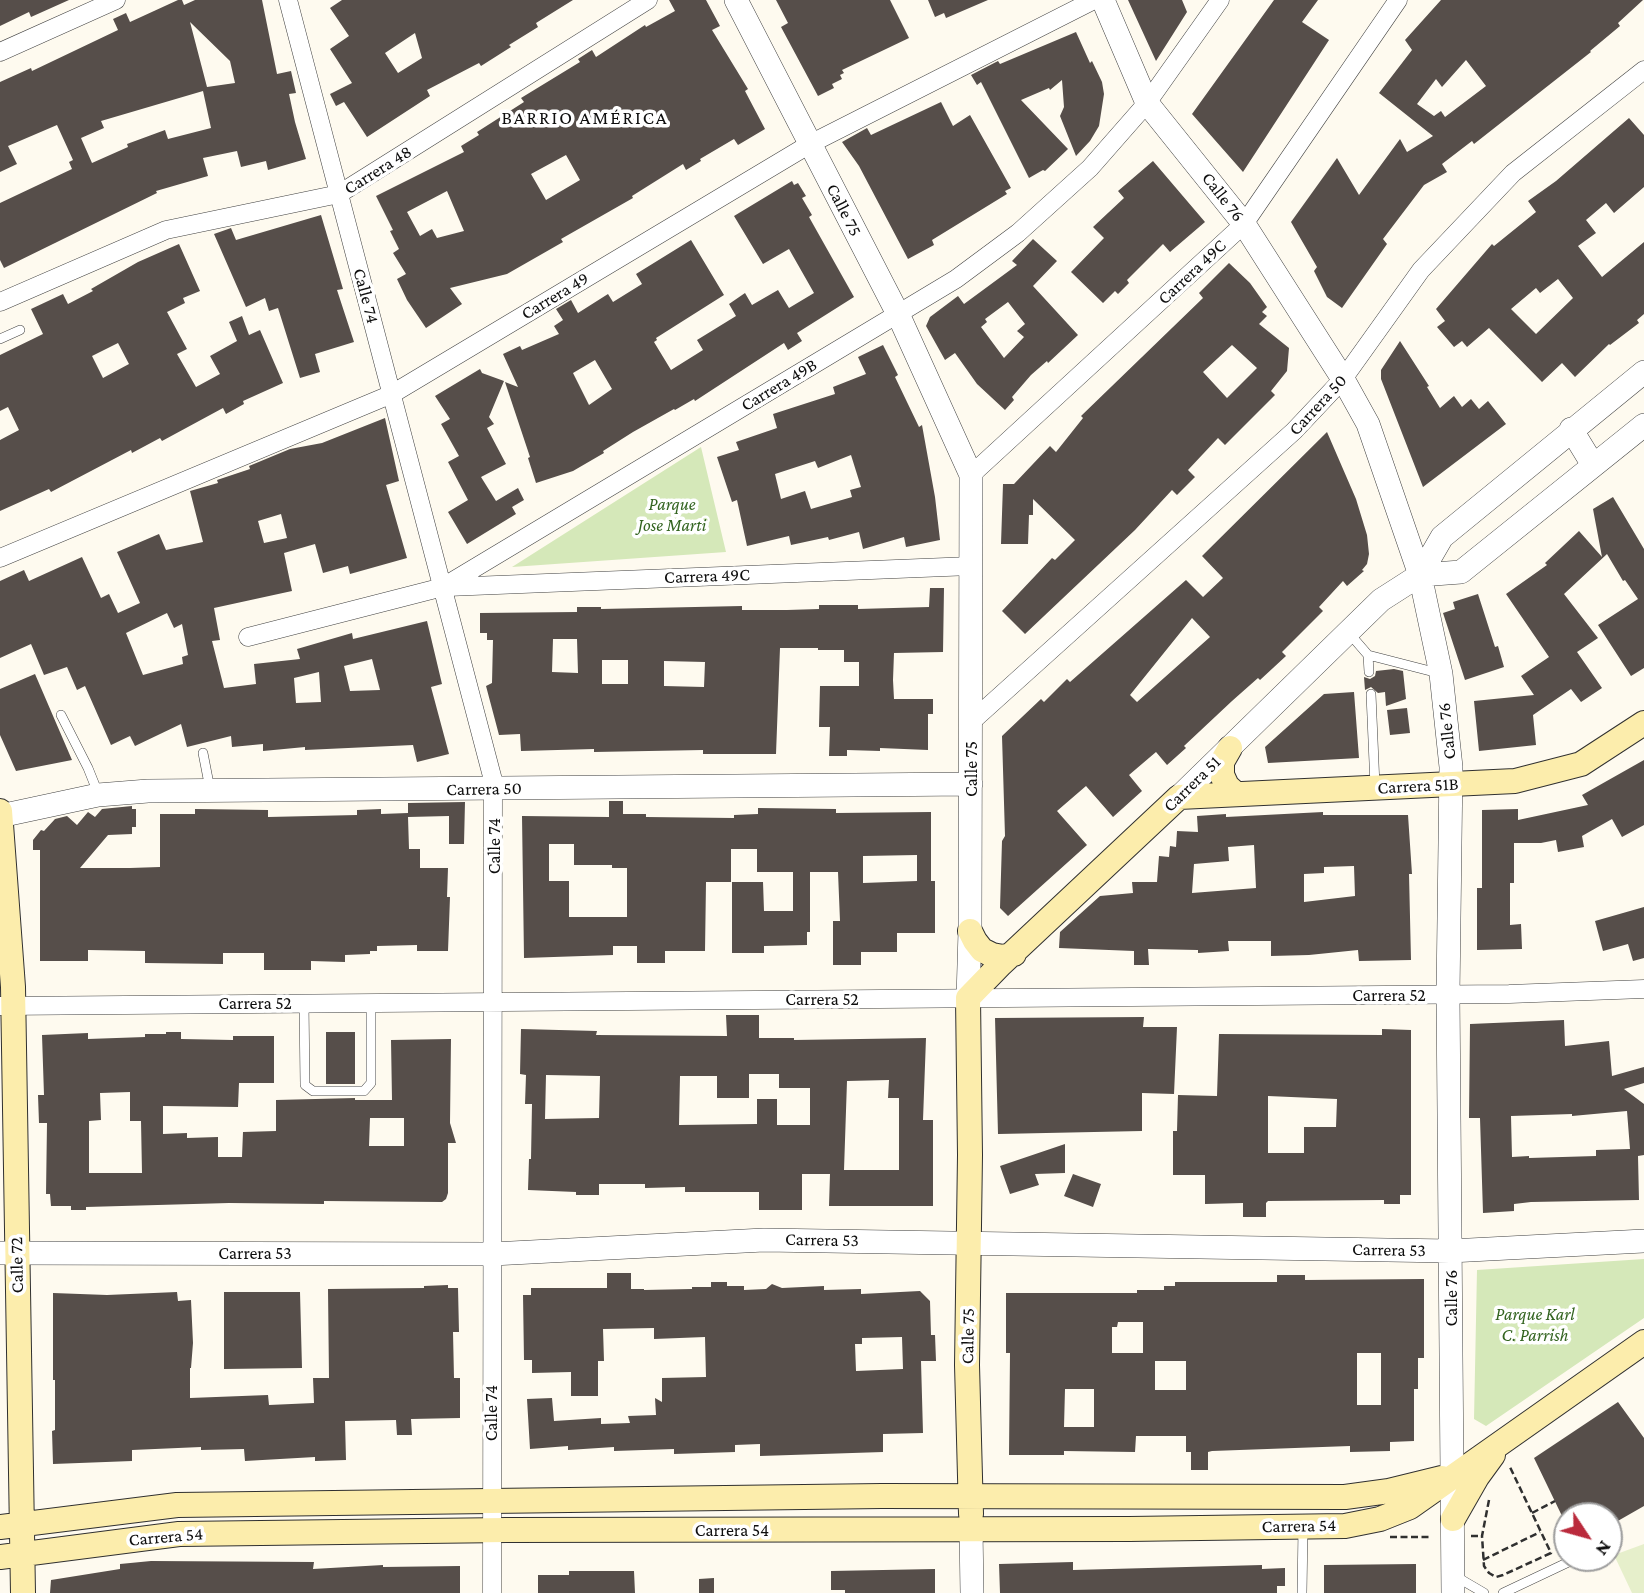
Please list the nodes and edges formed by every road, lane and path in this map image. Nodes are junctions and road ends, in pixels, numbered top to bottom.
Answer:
1 (116, 0) edge
2 (288, 0) edge
3 (648, 0) edge
4 (736, 0) edge
5 (1094, 0) edge
6 (1103, 0) edge
7 (1220, 0) edge
8 (1398, 0) edge
9 (0, 52) edge
10 (1644, 70) edge
11 (1147, 103) junction
12 (810, 144) junction
13 (339, 194) junction
14 (1244, 224) junction
15 (0, 302) edge
16 (898, 314) junction
17 (19, 330) dead end
18 (0, 339) edge
19 (1644, 372) edge
20 (1343, 379) junction
21 (392, 394) junction
22 (1644, 425) edge
23 (1571, 429) junction
24 (1592, 465) junction
25 (971, 475) junction
26 (0, 558) edge
27 (971, 566) junction
28 (1420, 575) junction
29 (443, 587) junction
30 (1348, 632) junction
31 (248, 637) dead end
32 (1368, 655) junction
33 (1369, 671) dead end
34 (1441, 674) junction
35 (1371, 694) dead end
36 (61, 715) dead end
37 (971, 722) junction
38 (1644, 723) edge
39 (1230, 748) junction
40 (203, 754) dead end
41 (971, 784) junction
42 (1452, 784) junction
43 (1375, 788) junction
44 (494, 789) junction
45 (211, 791) junction
46 (1236, 794) junction
47 (98, 795) junction
48 (1178, 797) junction
49 (0, 814) edge
50 (970, 931) junction
51 (1014, 954) junction
52 (1644, 989) edge
53 (1448, 994) junction
54 (968, 998) junction
55 (494, 1002) junction
56 (304, 1003) junction
57 (371, 1003) junction
58 (7, 1006) edge
59 (1644, 1241) edge
60 (969, 1242) junction
61 (1450, 1251) junction
62 (8, 1253) edge
63 (492, 1254) junction
64 (1644, 1342) edge
65 (1511, 1448) junction
66 (1509, 1465) junction
67 (1503, 1473) dead end
68 (1452, 1475) junction
69 (1492, 1491) dead end
70 (1188, 1497) junction
71 (712, 1498) junction
72 (970, 1498) junction
73 (491, 1501) junction
74 (1555, 1501) dead end
75 (239, 1504) junction
76 (1532, 1513) junction
77 (1452, 1519) junction
78 (11, 1525) edge
79 (1303, 1526) junction
80 (971, 1528) junction
81 (1190, 1528) junction
82 (713, 1530) junction
83 (492, 1531) junction
84 (241, 1532) junction
85 (1541, 1532) junction
86 (12, 1556) edge
87 (1483, 1560) junction
88 (1553, 1569) edge
89 (1453, 1584) edge
90 (23, 1593) edge
91 (492, 1593) edge
92 (971, 1593) edge
93 (1302, 1593) edge
94 (1484, 1593) edge
95 (1503, 1593) edge

1 - 9 street
2 - 13 street, Calle 74
3 - 13 street, Carrera 48
4 - 12 street, Calle 75
5 - 12 street, Carrera 49
6 - 11 street, Calle 76
7 - 11 street, Carrera 49B
8 - 14 street, Carrera 49C
10 - 20 street, Carrera 50
11 - 14 street, Calle 76
11 - 16 street, Carrera 49B
12 - 16 street, Calle 75
12 - 21 street, Carrera 49
13 - 15 street, Carrera 48
13 - 21 street, Calle 74
14 - 20 street, Calle 76
14 - 25 street, Carrera 49C
16 - 25 street, Calle 75
16 - 29 street, Carrera 49B
17 - 18 lane
19 - 23 street, Carrera 51
20 - 28 street, Calle 76
20 - 37 street, Carrera 50
21 - 26 street, Carrera 49
21 - 29 street, Calle 74
22 - 24 street, Carrera 51
23 - 24 street
23 - 28 street, Carrera 51
24 - 28 street, Carrera 51
25 - 27 street, Calle 75
27 - 29 street, Carrera 49C
27 - 37 street, Calle 75
28 - 30 street, Carrera 51
28 - 34 street, Calle 76
29 - 31 street, Carrera 49B
29 - 44 street, Calle 74
30 - 32 lane
30 - 39 street, Carrera 51
32 - 33 lane
32 - 34 lane
34 - 42 street, Calle 76
35 - 43 lane
36 - 47 lane
37 - 41 street, Calle 75
38 - 42 main road, Carrera 51B
39 - 46 main road
39 - 48 street, Carrera 51
40 - 45 lane
41 - 44 street, Carrera 50
41 - 50 street, Calle 75
42 - 43 main road, Carrera 51B
42 - 53 street, Calle 76
43 - 46 main road, Carrera 51B
44 - 45 street, Carrera 50
44 - 55 street, Calle 74
45 - 47 street, Carrera 50
46 - 48 main road, Carrera 51B
47 - 49 street, Carrera 50
48 - 51 main road, Carrera 51
49 - 58 main road, Calle 72
50 - 51 main road
50 - 54 street, Calle 75
51 - 54 main road, Carrera 51
52 - 53 street, Carrera 52
53 - 54 street, Carrera 52
53 - 61 street, Calle 76
54 - 55 street, Carrera 52
54 - 60 main road, Calle 75
55 - 57 street, Carrera 52
55 - 63 street, Calle 74
56 - 57 street, Carrera 52
56 - 57 lane
56 - 58 street, Carrera 52
58 - 62 main road, Calle 72
59 - 61 street, Carrera 53
60 - 61 street, Carrera 53
60 - 63 street, Carrera 53
60 - 72 main road, Calle 75
61 - 68 street, Calle 76
62 - 63 street, Carrera 53
62 - 78 main road, Calle 72
63 - 73 street, Calle 74
64 - 65 main road, Carrera 54
65 - 66 path
65 - 68 main road, Carrera 54
65 - 77 main road
66 - 67 path
66 - 76 path
68 - 70 main road, Carrera 54
68 - 77 street, Calle 76
68 - 79 main road, Carrera 54
69 - 87 path
70 - 72 main road, Carrera 54
70 - 81 main road
71 - 72 main road, Carrera 54
71 - 73 main road, Carrera 54
71 - 82 main road
72 - 80 main road, Calle 75
73 - 75 main road, Carrera 54
73 - 83 street, Calle 74
74 - 76 path
75 - 78 main road, Carrera 54
75 - 84 main road
76 - 85 path
77 - 89 street, Calle 76
78 - 86 main road, Calle 72
79 - 81 main road, Carrera 54
79 - 93 lane
80 - 81 main road, Carrera 54
80 - 82 main road, Carrera 54
80 - 92 street, Calle 75
82 - 83 main road, Carrera 54
83 - 84 main road, Carrera 54
83 - 91 street, Calle 74
84 - 86 main road, Carrera 54
85 - 87 path
85 - 87 path
86 - 90 main road, Calle 72
88 - 95 lane
89 - 94 lane

